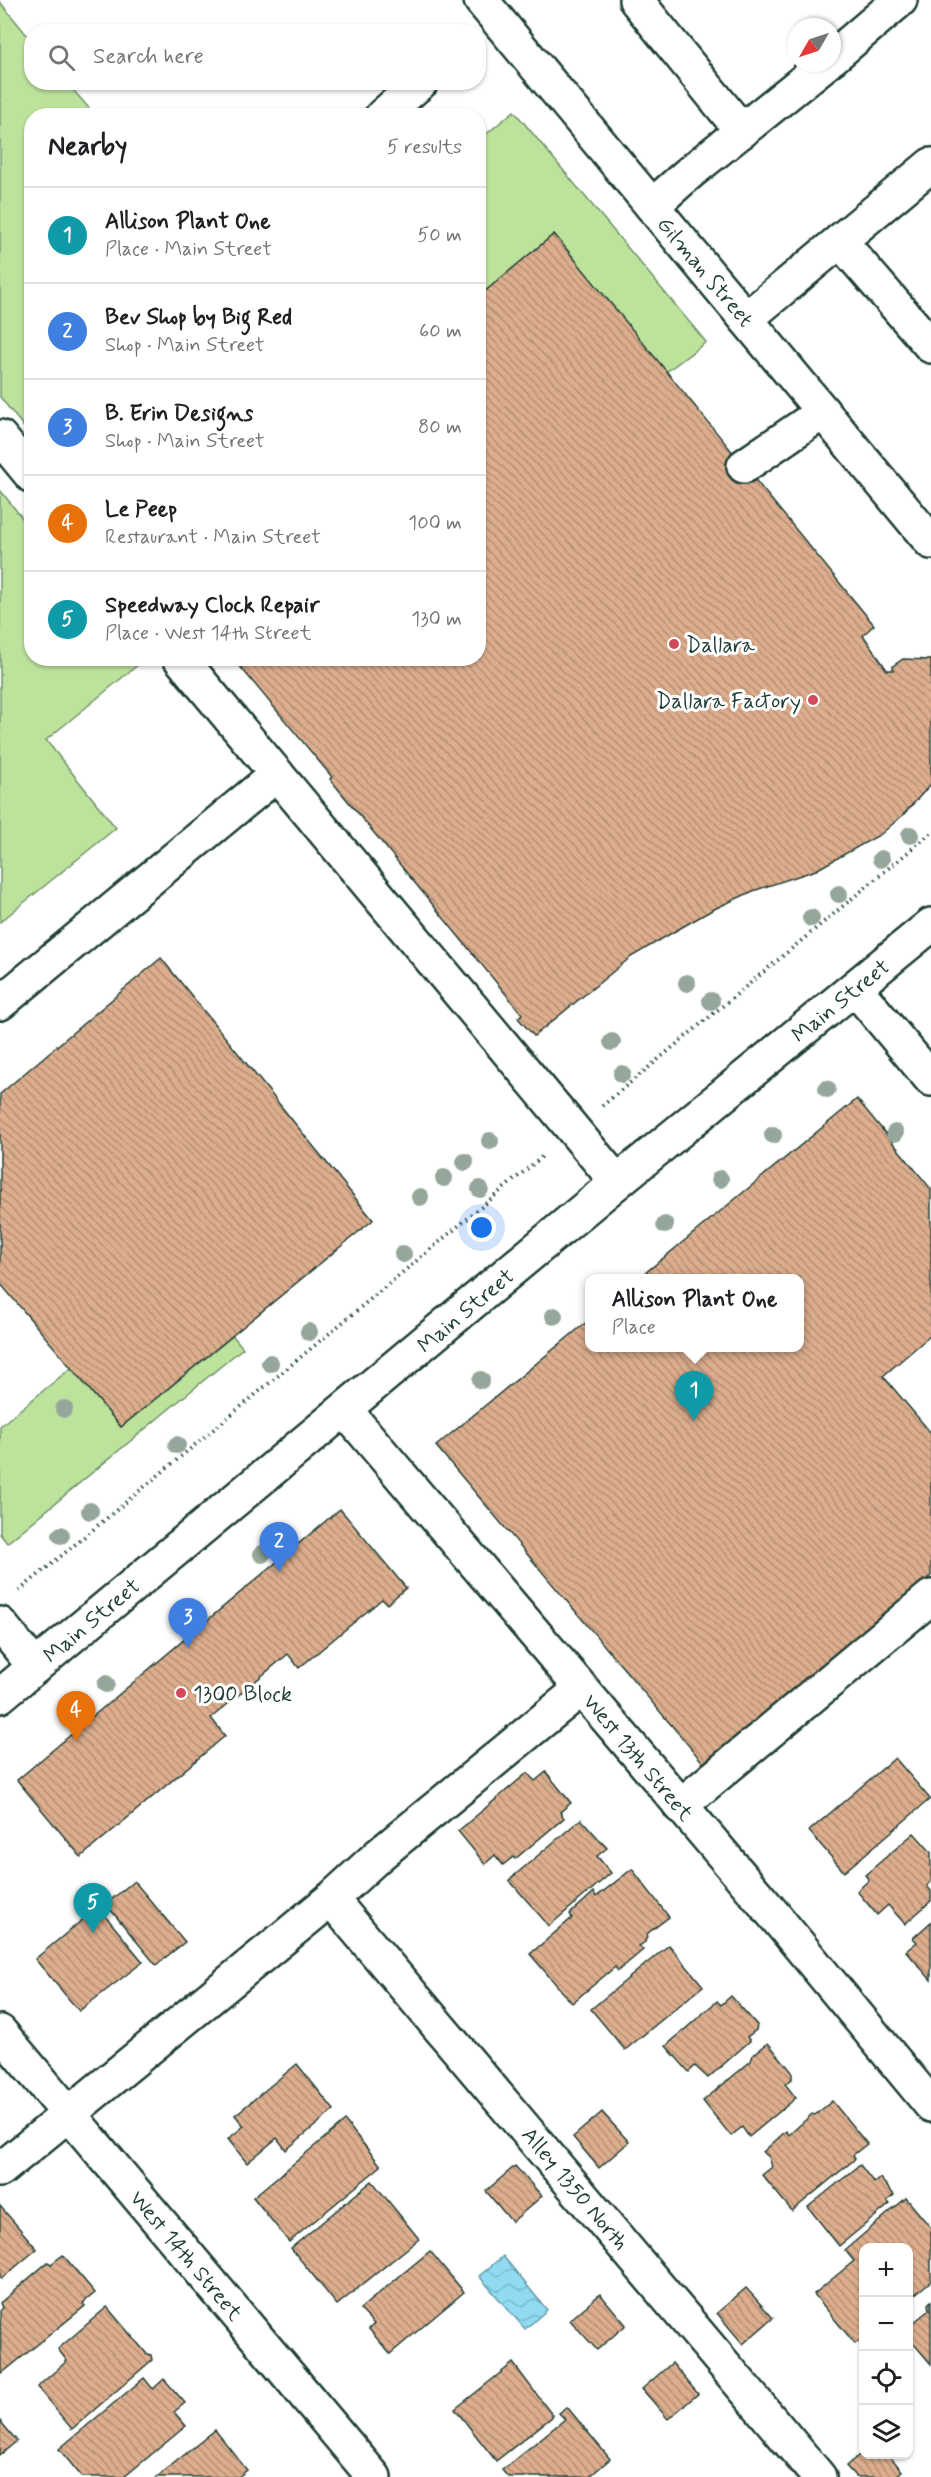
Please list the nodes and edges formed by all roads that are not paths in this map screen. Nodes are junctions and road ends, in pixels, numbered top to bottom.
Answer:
1 (636, 0) edge
2 (900, 0) edge
3 (485, 17) edge
4 (841, 50) edge
5 (815, 72) edge
6 (412, 90) edge
7 (391, 108) edge
8 (742, 131) junction
9 (931, 165) edge
10 (652, 206) junction
11 (840, 241) junction
12 (746, 319) junction
13 (931, 346) edge
14 (823, 412) junction
15 (0, 437) edge
16 (24, 466) edge
17 (744, 466) dead end
18 (931, 542) edge
19 (187, 666) edge
20 (277, 774) junction
21 (931, 925) edge
22 (855, 988) junction
23 (0, 1003) edge
24 (931, 1079) edge
25 (617, 1182) junction
26 (345, 1410) junction
27 (931, 1597) edge
28 (0, 1624) edge
29 (35, 1667) junction
30 (581, 1689) junction
31 (0, 1696) edge
32 (680, 1806) junction
33 (331, 1899) junction
34 (0, 2032) edge
35 (931, 2105) edge
36 (68, 2114) junction
37 (0, 2169) edge
38 (374, 2477) edge
39 (819, 2477) edge

1 - 8 street
2 - 4 street
3 - 10 street, Gilman Street
5 - 8 street
6 - 7 street
8 - 10 street
9 - 11 street
10 - 12 street, Gilman Street
11 - 12 street
11 - 13 street
12 - 14 street, Gilman Street
14 - 17 street
14 - 18 street, Gilman Street
15 - 16 street
19 - 20 street
20 - 23 street
20 - 25 street
21 - 22 street, Main Street
22 - 24 street
22 - 25 street, Main Street
25 - 26 street, Main Street
26 - 29 street, Main Street
26 - 30 street, West 13th Street
27 - 32 street
28 - 29 street
29 - 31 street, Main Street
30 - 32 street, West 13th Street
30 - 33 street
32 - 35 street, West 13th Street
33 - 36 street
33 - 39 street, Alley 1350 North
34 - 36 street, West 14th Street
36 - 37 street
36 - 38 street, West 14th Street

